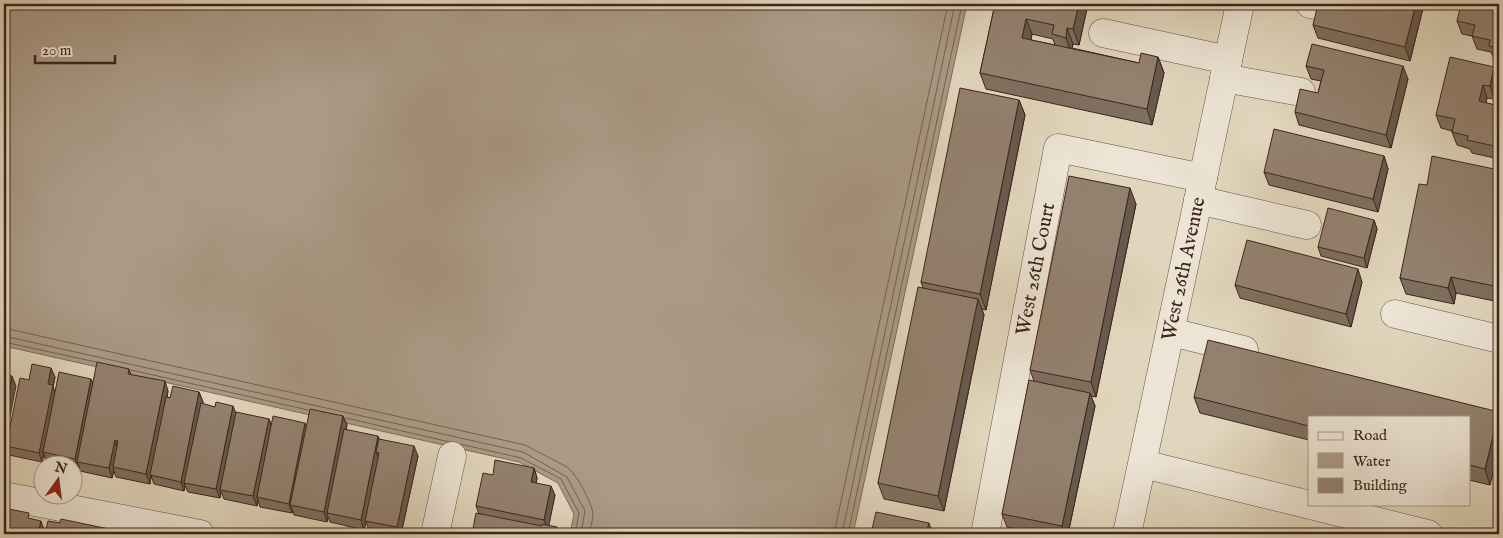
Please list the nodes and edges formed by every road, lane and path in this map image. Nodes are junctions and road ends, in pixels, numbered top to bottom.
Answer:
1 (1240, 4) edge
2 (1103, 34) dead end
3 (1226, 69) junction
4 (1301, 92) edge
5 (1201, 189) junction
6 (1308, 225) dead end
7 (1395, 314) dead end
8 (1171, 332) junction
9 (1499, 339) edge
10 (1266, 356) edge
11 (452, 456) dead end
12 (1143, 464) junction
13 (4, 496) edge
14 (1308, 505) edge
15 (1314, 506) edge
16 (186, 533) edge
17 (435, 534) edge
18 (985, 534) edge
19 (1127, 534) edge
20 (1428, 534) edge

1 - 3 street, West 26th Avenue
2 - 3 street
3 - 4 street
3 - 5 street, West 26th Avenue
5 - 6 street
5 - 8 street, West 26th Avenue
5 - 18 street, West 26th Court
7 - 9 street
8 - 10 street
8 - 12 street, West 26th Avenue
11 - 17 street
12 - 14 street
12 - 19 street, West 26th Avenue
13 - 16 street
15 - 20 street

